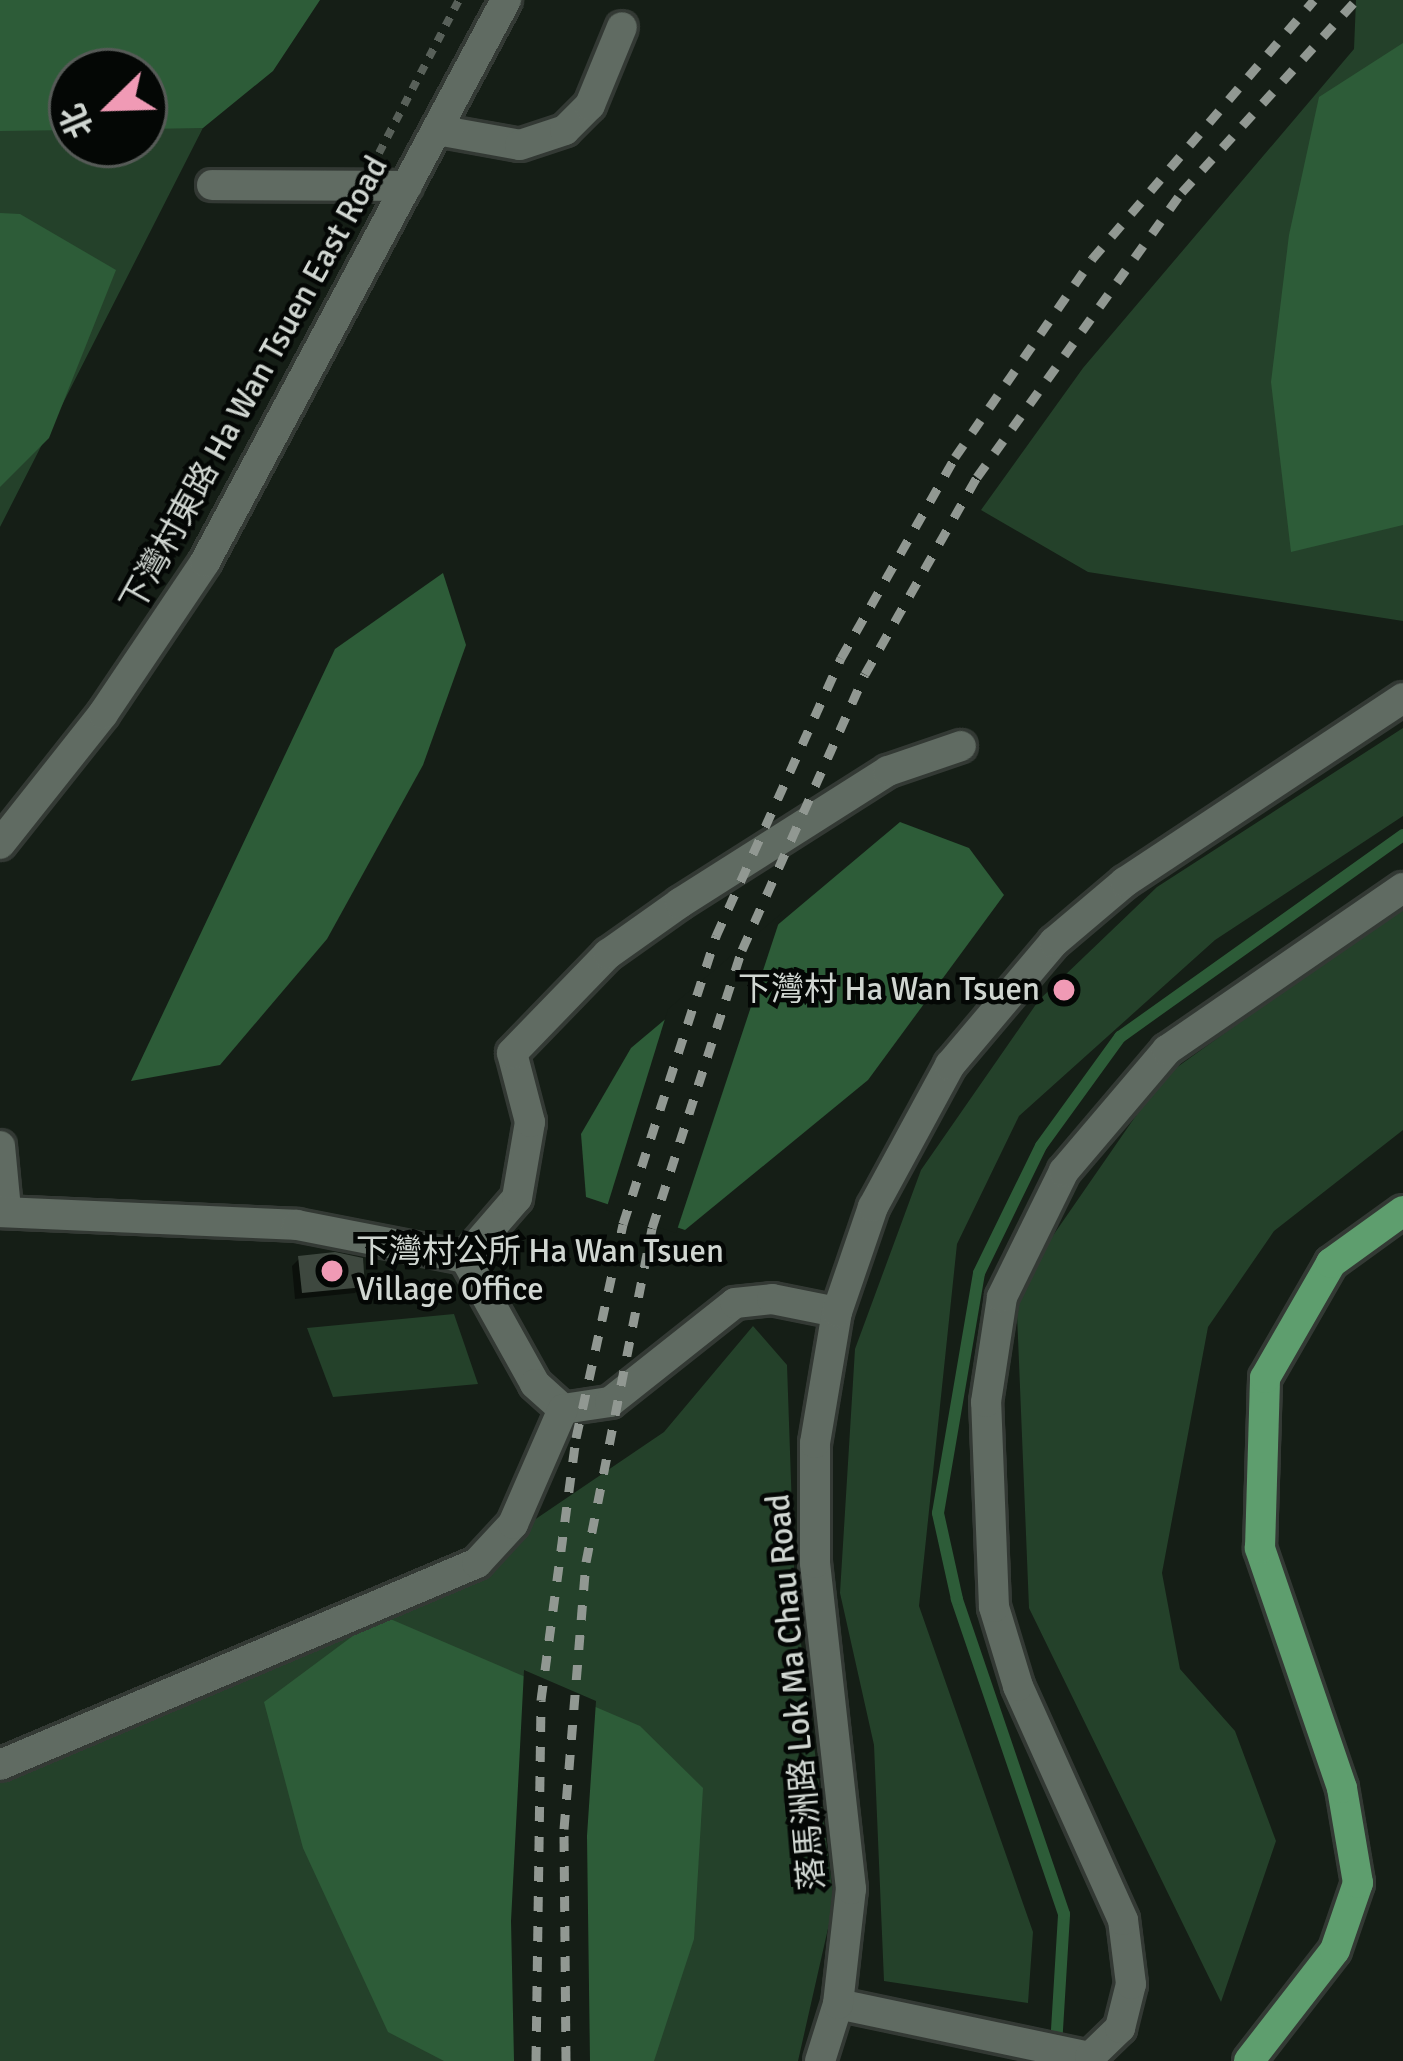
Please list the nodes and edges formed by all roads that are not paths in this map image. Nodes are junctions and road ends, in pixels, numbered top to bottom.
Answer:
1 (506, 0) edge
2 (622, 27) dead end
3 (437, 130) junction
4 (212, 185) dead end
5 (406, 186) junction
6 (1403, 698) edge
7 (961, 746) dead end
8 (0, 844) edge
9 (1403, 888) edge
10 (0, 1147) edge
11 (1403, 1210) edge
12 (3, 1211) edge
13 (465, 1258) junction
14 (837, 1312) junction
15 (563, 1409) junction
16 (0, 1765) edge
17 (838, 2003) junction
18 (820, 2061) edge
19 (1249, 2061) edge

1 - 3 street, 下灣村東路 Ha Wan Tsuen East Road
2 - 3 street
3 - 5 street, 下灣村東路 Ha Wan Tsuen East Road
4 - 5 street
5 - 8 street, 下灣村東路 Ha Wan Tsuen East Road
6 - 14 street, 落馬洲路 Lok Ma Chau Road
7 - 13 street
9 - 17 street
10 - 12 street
11 - 19 main road
12 - 13 street
13 - 15 street
14 - 15 street
14 - 17 street, 落馬洲路 Lok Ma Chau Road
15 - 16 street
17 - 18 street, 落馬洲路 Lok Ma Chau Road

